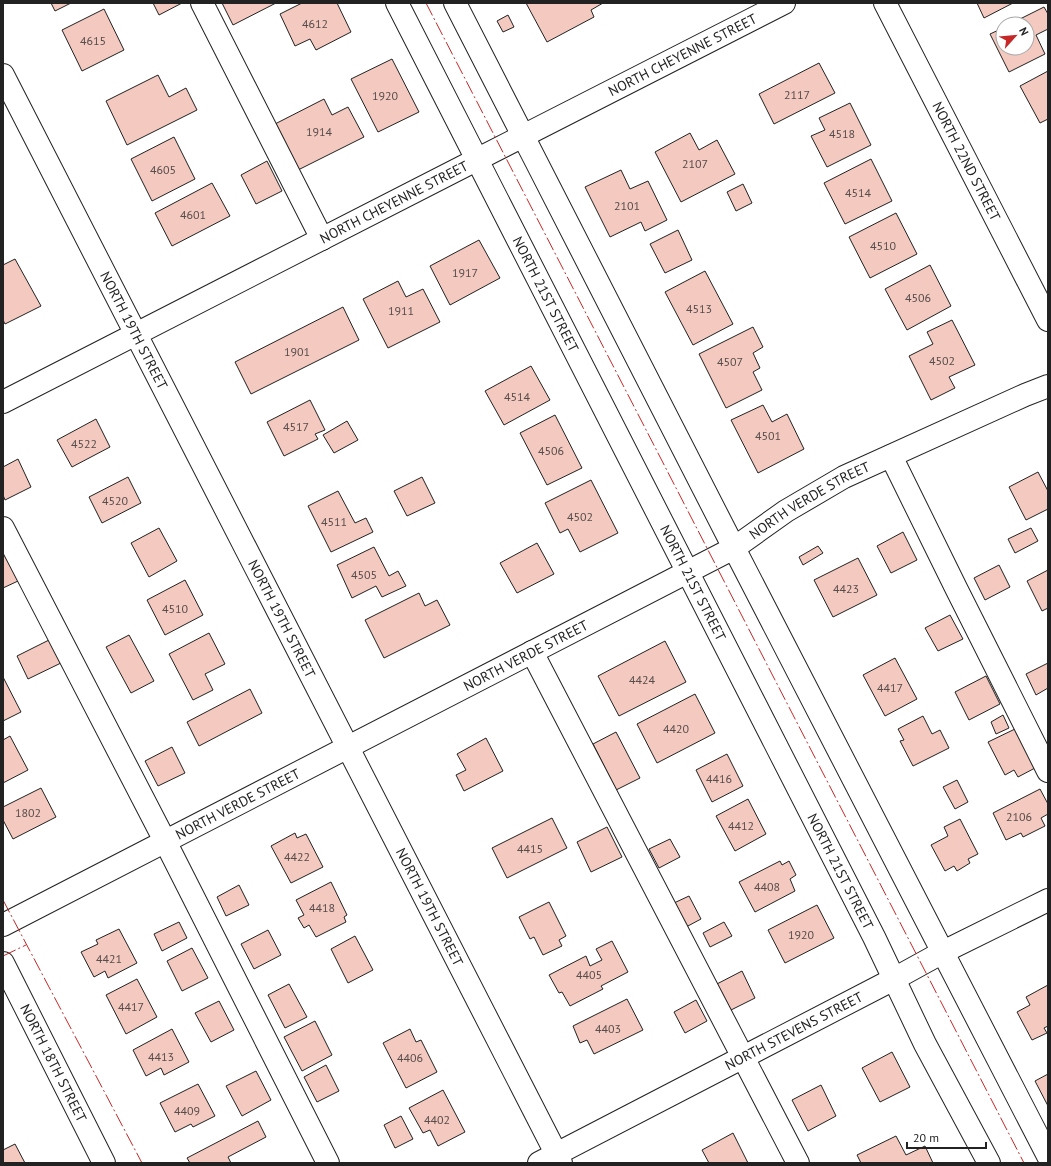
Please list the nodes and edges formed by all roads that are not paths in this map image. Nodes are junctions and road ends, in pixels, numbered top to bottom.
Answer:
1 (202, 3) edge
2 (397, 3) edge
3 (455, 3) edge
4 (784, 3) edge
5 (885, 3) edge
6 (3, 75) edge
7 (524, 135) junction
8 (478, 159) junction
9 (322, 239) junction
10 (1048, 320) edge
11 (137, 334) junction
12 (1048, 386) edge
13 (3, 402) edge
14 (891, 456) junction
15 (3, 528) edge
16 (734, 548) junction
17 (688, 572) junction
18 (532, 652) junction
19 (347, 747) junction
20 (1048, 771) edge
21 (165, 841) junction
22 (1048, 900) edge
23 (3, 925) edge
24 (943, 952) junction
25 (3, 963) edge
26 (894, 979) junction
27 (744, 1057) junction
28 (1042, 1131) edge
29 (1048, 1156) edge
30 (552, 1160) edge
31 (104, 1163) edge
32 (328, 1163) edge
33 (798, 1163) edge
34 (989, 1163) edge

1 - 9 street
2 - 8 street, NORTH 21ST STREET
3 - 7 street
4 - 7 street, NORTH CHEYENNE STREET
5 - 10 street, NORTH 22ND STREET
6 - 11 street, NORTH 19TH STREET
7 - 8 street, NORTH CHEYENNE STREET
7 - 16 street
8 - 9 street, NORTH CHEYENNE STREET
8 - 17 street, NORTH 21ST STREET
9 - 11 street, NORTH CHEYENNE STREET
11 - 13 street, NORTH CHEYENNE STREET
11 - 19 street, NORTH 19TH STREET
12 - 14 street, NORTH VERDE STREET
14 - 16 street, NORTH VERDE STREET
14 - 20 street
15 - 21 street
16 - 17 street, NORTH VERDE STREET
16 - 24 street
17 - 18 street, NORTH VERDE STREET
17 - 26 street, NORTH 21ST STREET
18 - 19 street, NORTH VERDE STREET
18 - 27 street
19 - 21 street, NORTH VERDE STREET
19 - 30 street, NORTH 19TH STREET
21 - 23 street, NORTH VERDE STREET
21 - 32 street
22 - 24 street, NORTH STEVENS STREET
24 - 26 street, NORTH STEVENS STREET
24 - 28 street
25 - 31 street, NORTH 18TH STREET
26 - 27 street, NORTH STEVENS STREET
26 - 34 street, NORTH 21ST STREET
27 - 30 street, NORTH STEVENS STREET
27 - 33 street
28 - 29 street

